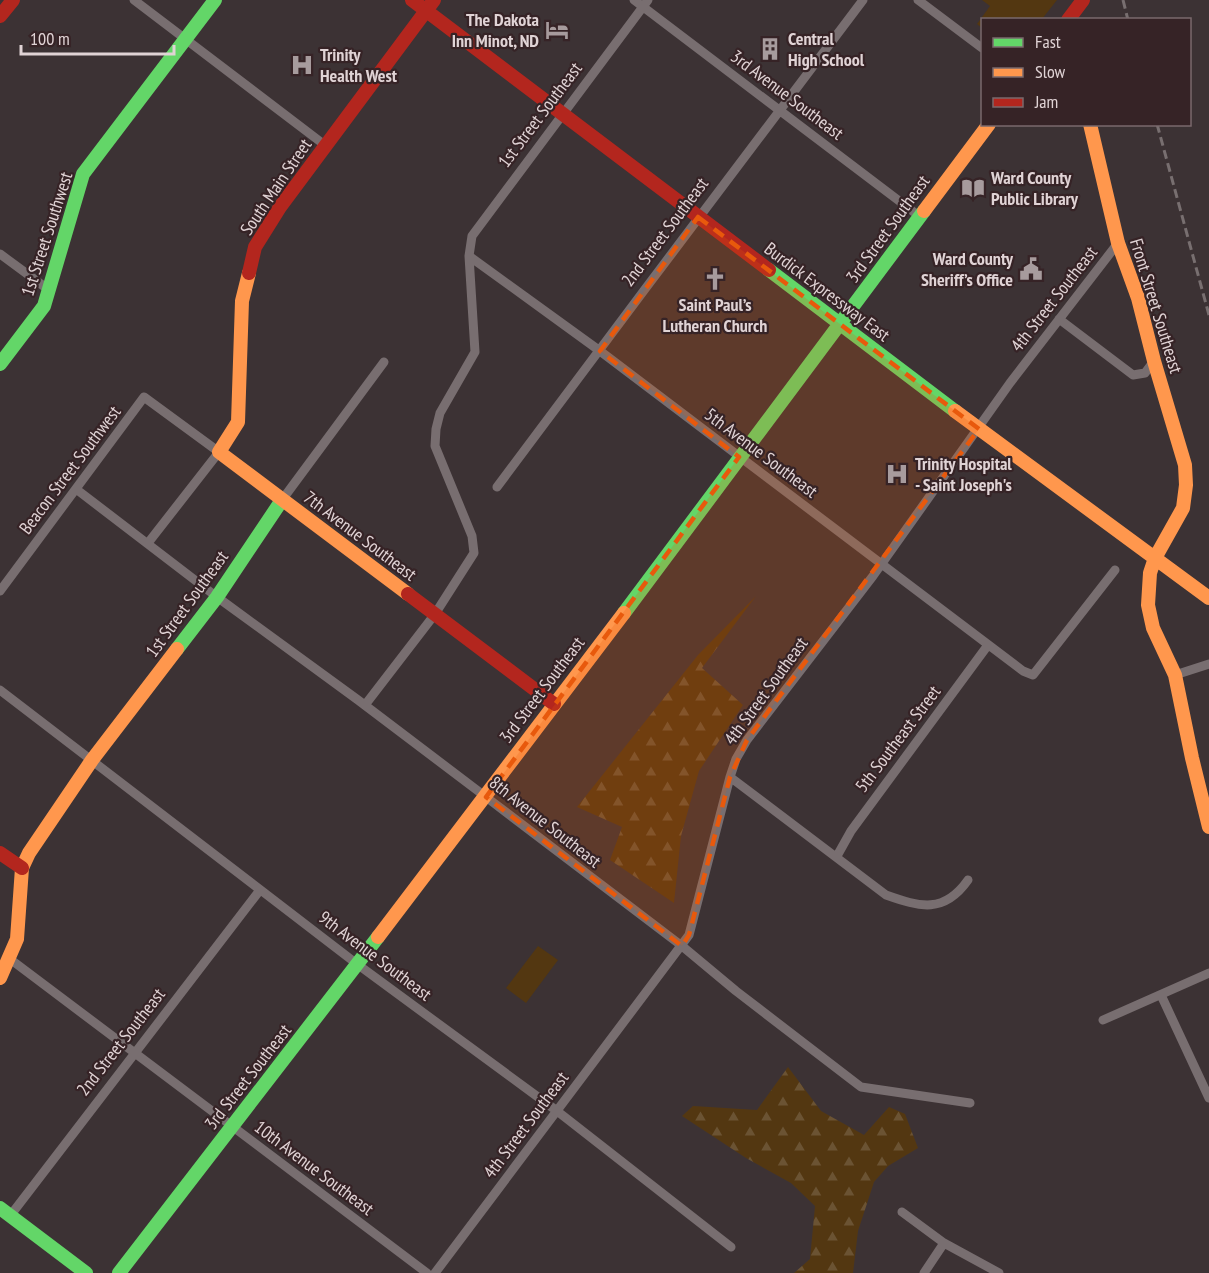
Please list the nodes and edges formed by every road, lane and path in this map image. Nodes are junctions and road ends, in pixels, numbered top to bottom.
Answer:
1 (12, 0) edge
2 (134, 0) edge
3 (215, 0) edge
4 (412, 0) edge
5 (634, 0) edge
6 (863, 0) edge
7 (918, 0) edge
8 (1083, 0) edge
9 (645, 3) edge
10 (430, 5) edge
11 (0, 16) edge
12 (1070, 18) edge
13 (185, 39) junction
14 (981, 47) edge
15 (780, 111) junction
16 (564, 115) junction
17 (987, 126) edge
18 (1088, 127) edge
19 (326, 146) junction
20 (919, 216) junction
21 (698, 217) junction
22 (1118, 243) junction
23 (0, 254) edge
24 (469, 256) junction
25 (49, 290) junction
26 (1059, 319) junction
27 (840, 324) junction
28 (600, 351) junction
29 (1154, 361) junction
30 (384, 362) dead end
31 (0, 364) edge
32 (144, 397) joint
33 (979, 429) junction
34 (219, 452) junction
35 (739, 457) junction
36 (497, 487) dead end
37 (76, 489) junction
38 (282, 500) junction
39 (148, 543) junction
40 (1155, 558) junction
41 (882, 564) junction
42 (1116, 570) dead end
43 (0, 591) edge
44 (1205, 595) edge
45 (217, 597) junction
46 (435, 614) junction
47 (988, 645) junction
48 (1209, 664) edge
49 (1175, 675) junction
50 (0, 690) edge
51 (554, 704) junction
52 (365, 705) junction
53 (92, 760) junction
54 (730, 777) junction
55 (486, 797) junction
56 (1209, 827) edge
57 (0, 853) edge
58 (837, 856) junction
59 (22, 868) junction
60 (968, 880) dead end
61 (260, 890) junction
62 (682, 946) junction
63 (10, 958) junction
64 (357, 964) junction
65 (1209, 974) edge
66 (0, 978) edge
67 (1161, 995) junction
68 (1103, 1020) dead end
69 (135, 1054) junction
70 (1209, 1098) edge
71 (970, 1103) dead end
72 (558, 1111) junction
73 (233, 1127) junction
74 (5, 1212) edge
75 (902, 1212) dead end
76 (944, 1243) junction
77 (731, 1247) dead end
78 (86, 1273) edge
79 (119, 1273) edge
80 (427, 1273) edge
81 (435, 1273) edge
82 (924, 1273) edge
83 (999, 1273) edge

1 - 11 street
2 - 13 street
3 - 13 street, 1st Street Southwest
4 - 10 street, Burdick Expressway East
5 - 9 street, 3rd Avenue Southeast
6 - 15 street, 2nd Street Southeast
7 - 14 street
8 - 12 street
9 - 15 street, 3rd Avenue Southeast
9 - 16 street, 1st Street Southeast
10 - 16 street, Burdick Expressway East
10 - 19 street, South Main Street
13 - 19 street
13 - 25 street, 1st Street Southwest
15 - 20 street, 3rd Avenue Southeast
15 - 21 street, 2nd Street Southeast
16 - 21 street, Burdick Expressway East
16 - 24 street, 1st Street Southeast
17 - 20 street, 3rd Street Southeast
18 - 22 street, Front Street Southeast
19 - 34 street, South Main Street
20 - 27 street, 3rd Street Southeast
21 - 27 street, Burdick Expressway East
21 - 28 street, 2nd Street Southeast
22 - 26 street, 4th Street Southeast
22 - 29 street, Front Street Southeast
23 - 25 street
24 - 28 street, 5th Avenue Southeast
24 - 46 street
25 - 31 street, 1st Street Southwest
26 - 29 street
26 - 33 street, 4th Street Southeast
27 - 33 street, Burdick Expressway East
27 - 35 street, 3rd Street Southeast
28 - 35 street, 5th Avenue Southeast
28 - 36 street, 2nd Street Southeast
29 - 40 street, Front Street Southeast
30 - 38 street, 1st Street Southeast
32 - 34 street, 7th Avenue Southeast
32 - 37 street, Beacon Street Southwest
33 - 40 street, Burdick Expressway East
33 - 41 street, 4th Street Southeast
34 - 38 street, 7th Avenue Southeast
34 - 39 street, South Main Street
35 - 41 street, 5th Avenue Southeast
35 - 51 street, 3rd Street Southeast
37 - 39 street, 8th Avenue Southeast
37 - 43 street, Beacon Street Southwest
38 - 45 street, 1st Street Southeast
38 - 46 street, 7th Avenue Southeast
39 - 45 street, 8th Avenue Southeast
40 - 44 street, Burdick Expressway East
40 - 49 street
41 - 47 street, 5th Avenue Southeast
41 - 54 street, 4th Street Southeast
42 - 47 street, 5th Avenue Southeast
45 - 52 street, 8th Avenue Southeast
45 - 53 street, 1st Street Southeast
46 - 51 street, 7th Avenue Southeast
46 - 52 street
47 - 58 street, 5th Southeast Street
48 - 49 street
49 - 56 street
50 - 53 street, 9th Avenue Southeast
51 - 55 street, 3rd Street Southeast
52 - 55 street, 8th Avenue Southeast
53 - 59 street, 1st Street Southeast
53 - 61 street, 9th Avenue Southeast
54 - 58 street
54 - 62 street, 4th Street Southeast
55 - 62 street, 8th Avenue Southeast
55 - 64 street, 3rd Street Southeast
57 - 59 street
58 - 60 street
59 - 63 street
61 - 64 street, 9th Avenue Southeast
61 - 69 street, 2nd Street Southeast
62 - 71 street, 8th Avenue Southeast
62 - 72 street, 4th Street Southeast
63 - 66 street
63 - 69 street, 10th Avenue Southeast
64 - 72 street, 9th Avenue Southeast
64 - 73 street, 3rd Street Southeast
65 - 67 street
67 - 68 street
67 - 70 street
69 - 73 street, 10th Avenue Southeast
69 - 74 street, 2nd Street Southeast
72 - 77 street, 9th Avenue Southeast
72 - 81 street, 4th Street Southeast
73 - 79 street, 3rd Street Southeast
73 - 80 street, 10th Avenue Southeast
74 - 78 street
75 - 76 street
76 - 82 street
76 - 83 street

